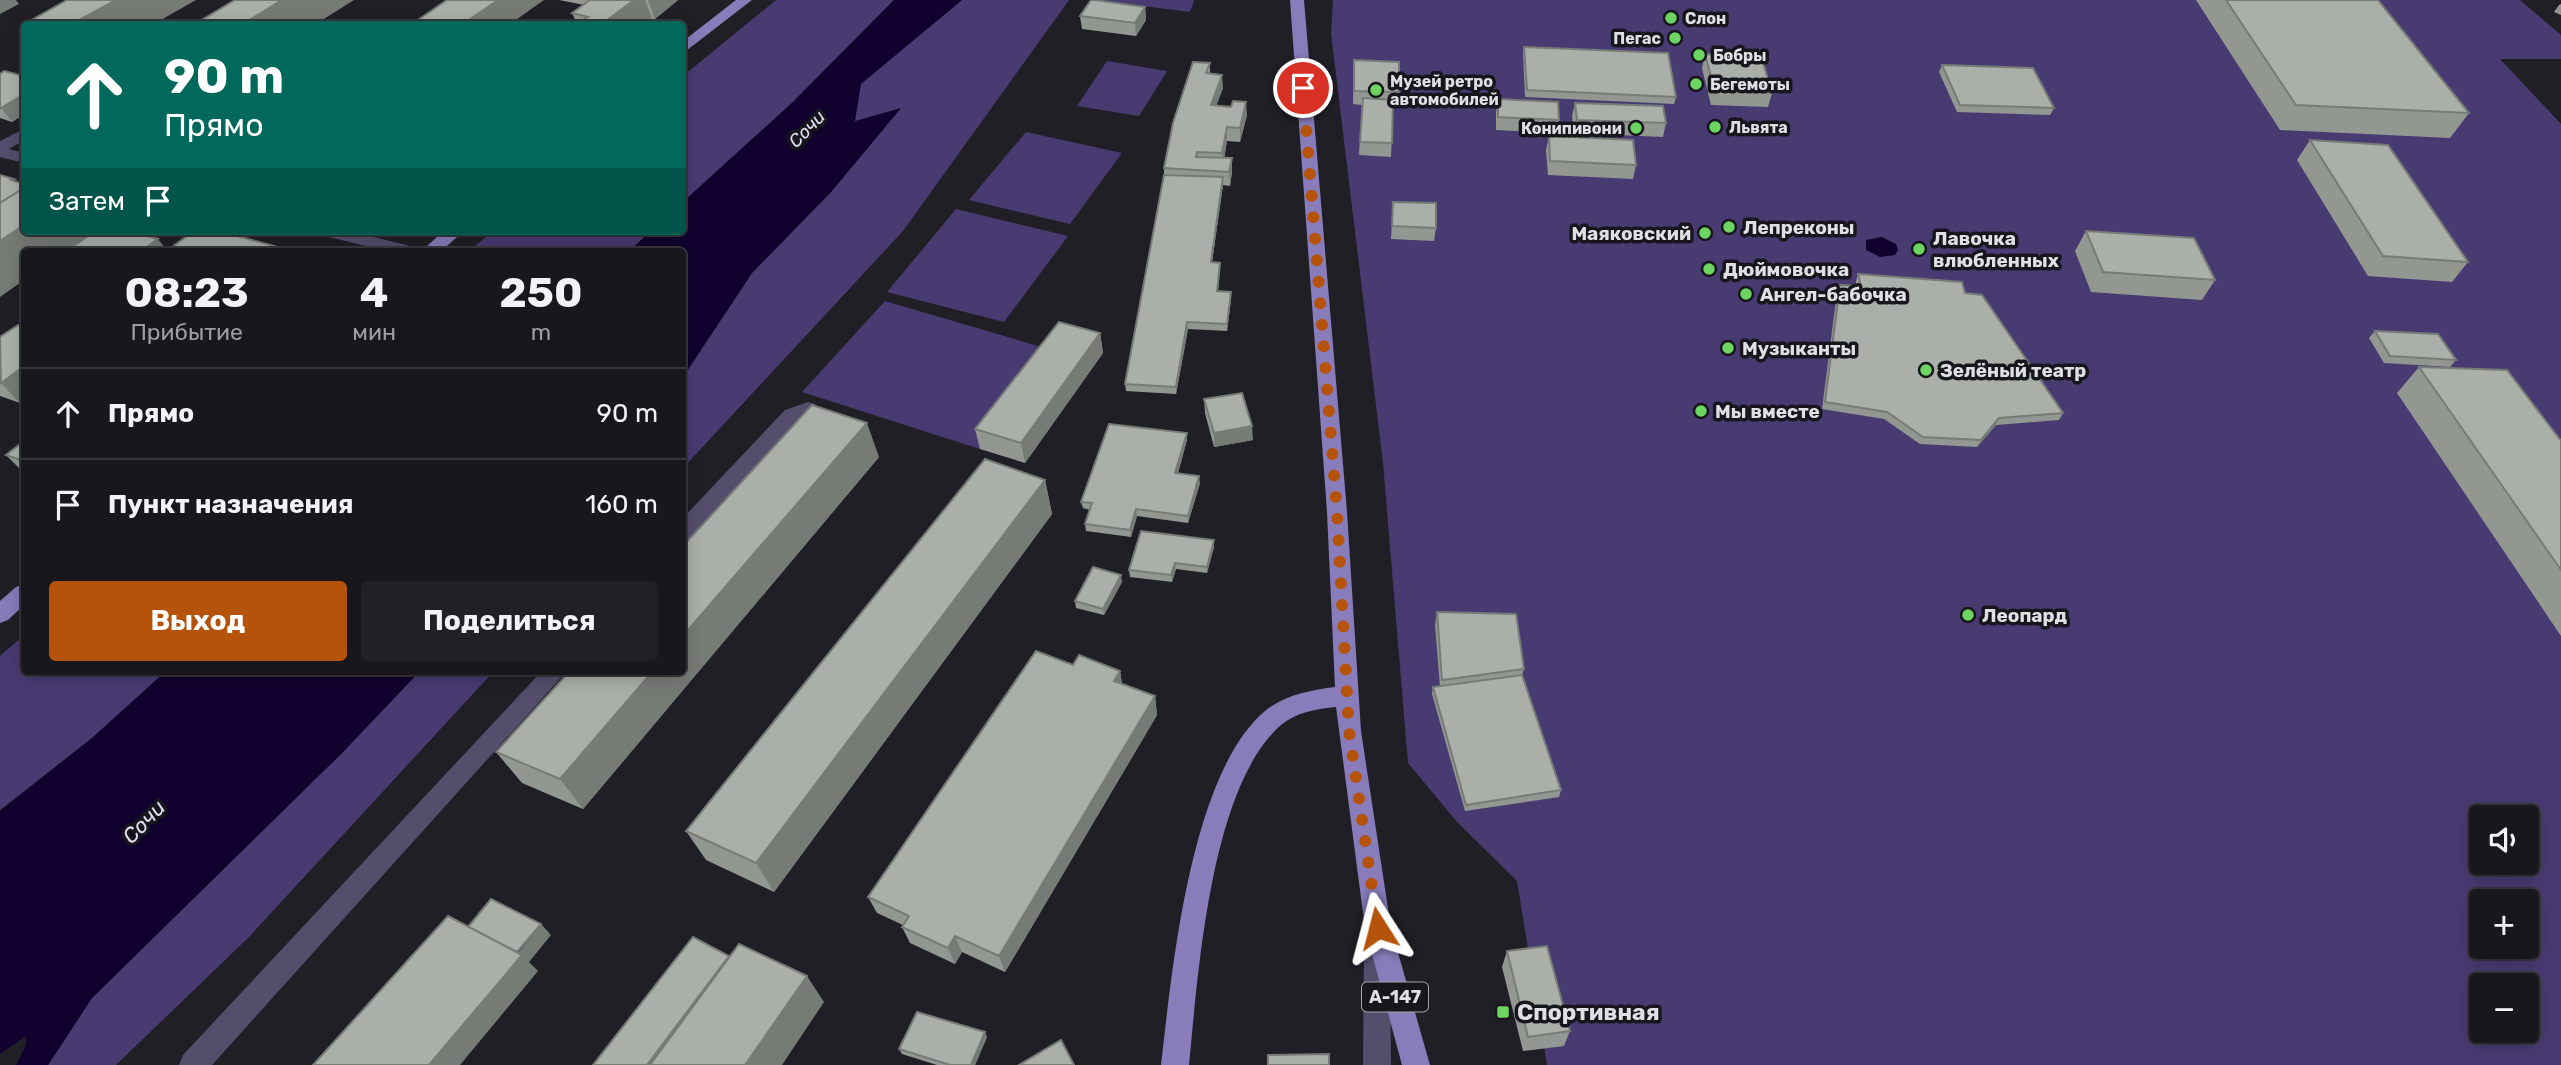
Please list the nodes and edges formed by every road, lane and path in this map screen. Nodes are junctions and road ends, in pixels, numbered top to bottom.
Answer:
1 (744, 0) edge
2 (1297, 0) edge
3 (686, 47) edge
4 (21, 136) edge
5 (0, 150) edge
6 (21, 157) edge
7 (343, 235) edge
8 (450, 235) edge
9 (396, 248) edge
10 (434, 248) edge
11 (808, 409) edge
12 (686, 529) edge
13 (21, 596) edge
14 (0, 614) edge
15 (552, 675) edge
16 (1346, 696) junction
17 (1378, 928) junction
18 (193, 1065) edge
19 (1175, 1065) edge
20 (1377, 1065) edge
21 (1416, 1065) edge

1 - 3 main road
2 - 16 main road, А-147
4 - 5 street
5 - 6 street
7 - 9 street
8 - 10 main road
11 - 12 street
13 - 14 main road
15 - 18 street
16 - 17 main road, А-147
16 - 19 main road
17 - 20 street, А-147
17 - 21 main road, А-147

